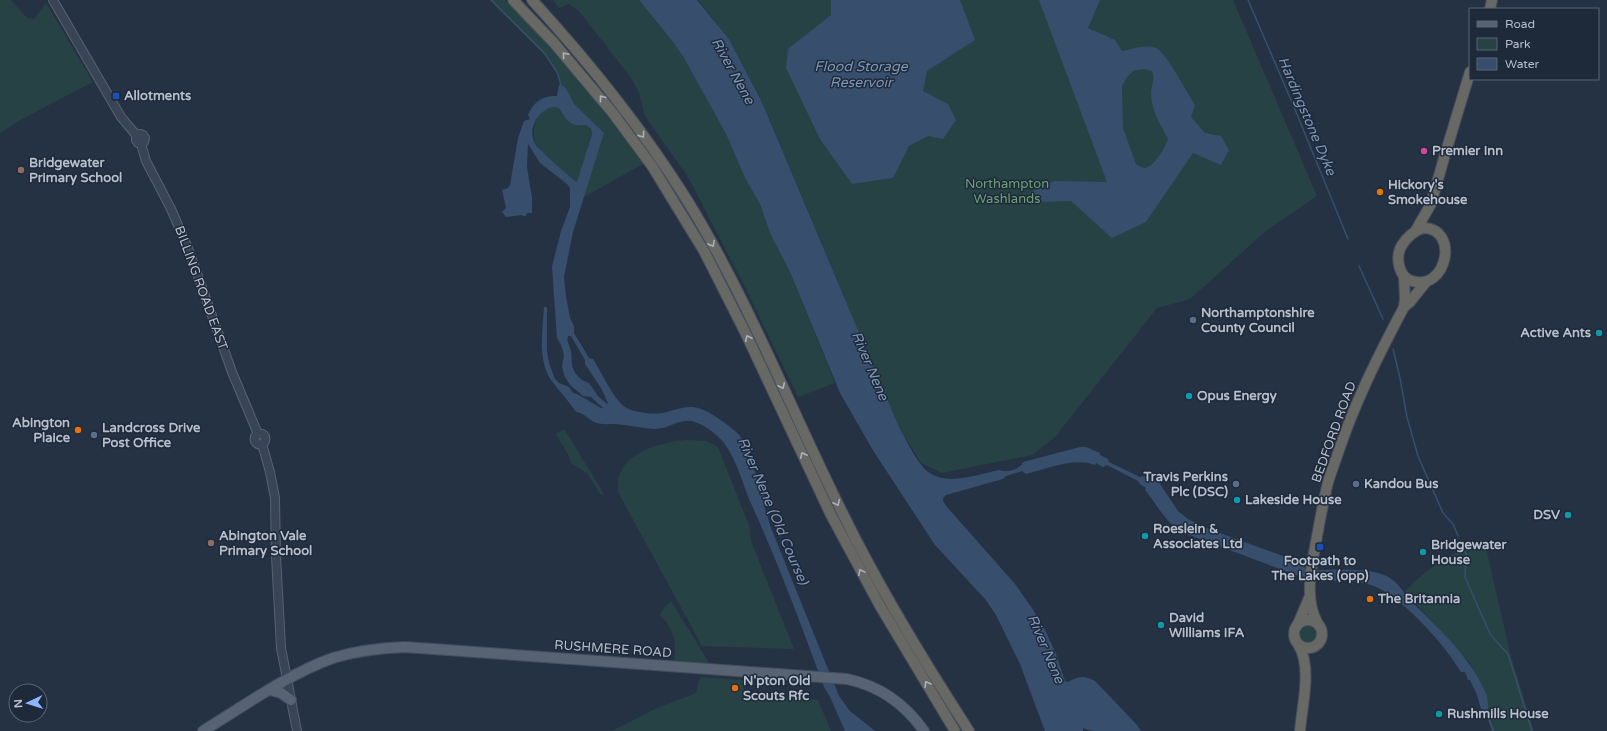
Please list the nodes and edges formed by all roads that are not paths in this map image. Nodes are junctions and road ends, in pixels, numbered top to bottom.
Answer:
1 (53, 0) edge
2 (513, 0) edge
3 (532, 0) edge
4 (1469, 75) edge
5 (1431, 204) junction
6 (1416, 230) junction
7 (1437, 232) junction
8 (1404, 277) junction
9 (1426, 282) junction
10 (1404, 307) junction
11 (1309, 598) junction
12 (1298, 624) junction
13 (1318, 624) junction
14 (1299, 646) junction
15 (1315, 646) junction
16 (1306, 668) junction
17 (287, 680) junction
18 (270, 690) junction
19 (291, 700) junction
20 (968, 729) edge
21 (202, 731) edge
22 (297, 731) edge
23 (924, 731) edge
24 (956, 731) edge
25 (1300, 731) edge

1 - 17 street, BILLING ROAD EAST
24 -> 2 highway
3 -> 20 highway
4 - 5 highway
5 - 6 highway
5 - 7 highway
6 - 7 highway
6 - 8 highway
7 - 9 highway
8 - 9 highway
8 - 10 highway, BEDFORD ROAD
9 - 10 highway, BEDFORD ROAD
10 - 11 highway, BEDFORD ROAD
11 - 12 highway, BEDFORD ROAD
11 - 13 highway, BEDFORD ROAD
12 - 13 highway
12 - 14 highway
13 - 15 highway
14 - 15 highway
14 - 16 highway
15 - 16 highway
16 - 25 highway
17 - 18 main road, RUSHMERE ROAD
17 - 19 street, BILLING ROAD EAST
17 - 23 main road, RUSHMERE ROAD
18 - 19 main road
18 - 21 main road, RUSHMERE ROAD
19 - 22 street, BILLING ROAD EAST

